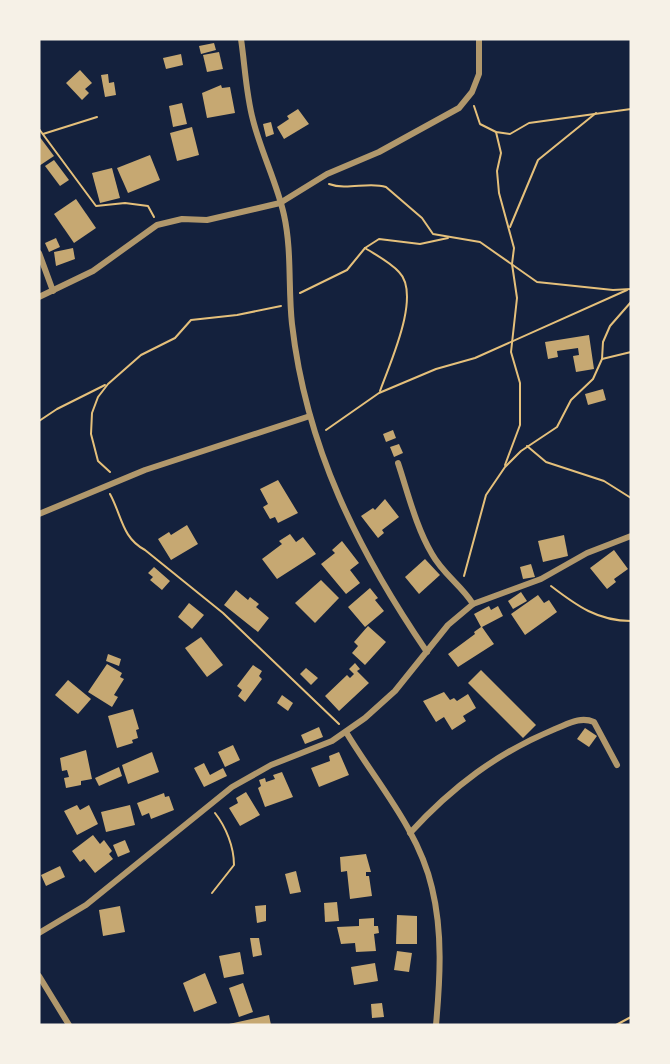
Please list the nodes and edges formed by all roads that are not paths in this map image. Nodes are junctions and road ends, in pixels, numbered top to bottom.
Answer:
1 (241, 39) edge
2 (479, 39) edge
3 (280, 203) junction
4 (39, 253) edge
5 (53, 291) junction
6 (39, 297) edge
7 (310, 416) junction
8 (398, 463) dead end
9 (39, 514) edge
10 (631, 536) edge
11 (473, 604) junction
12 (427, 652) junction
13 (346, 732) junction
14 (616, 765) dead end
15 (410, 832) junction
16 (39, 933) edge
17 (39, 976) edge
18 (69, 1025) edge
19 (436, 1025) edge

1 - 3 street
2 - 3 street
3 - 5 street
3 - 7 street
4 - 5 street
5 - 6 street
7 - 9 street
7 - 12 street
8 - 11 street
10 - 11 street
11 - 12 street
12 - 13 street
13 - 15 street
13 - 16 street
14 - 15 street
15 - 19 street
17 - 18 street

